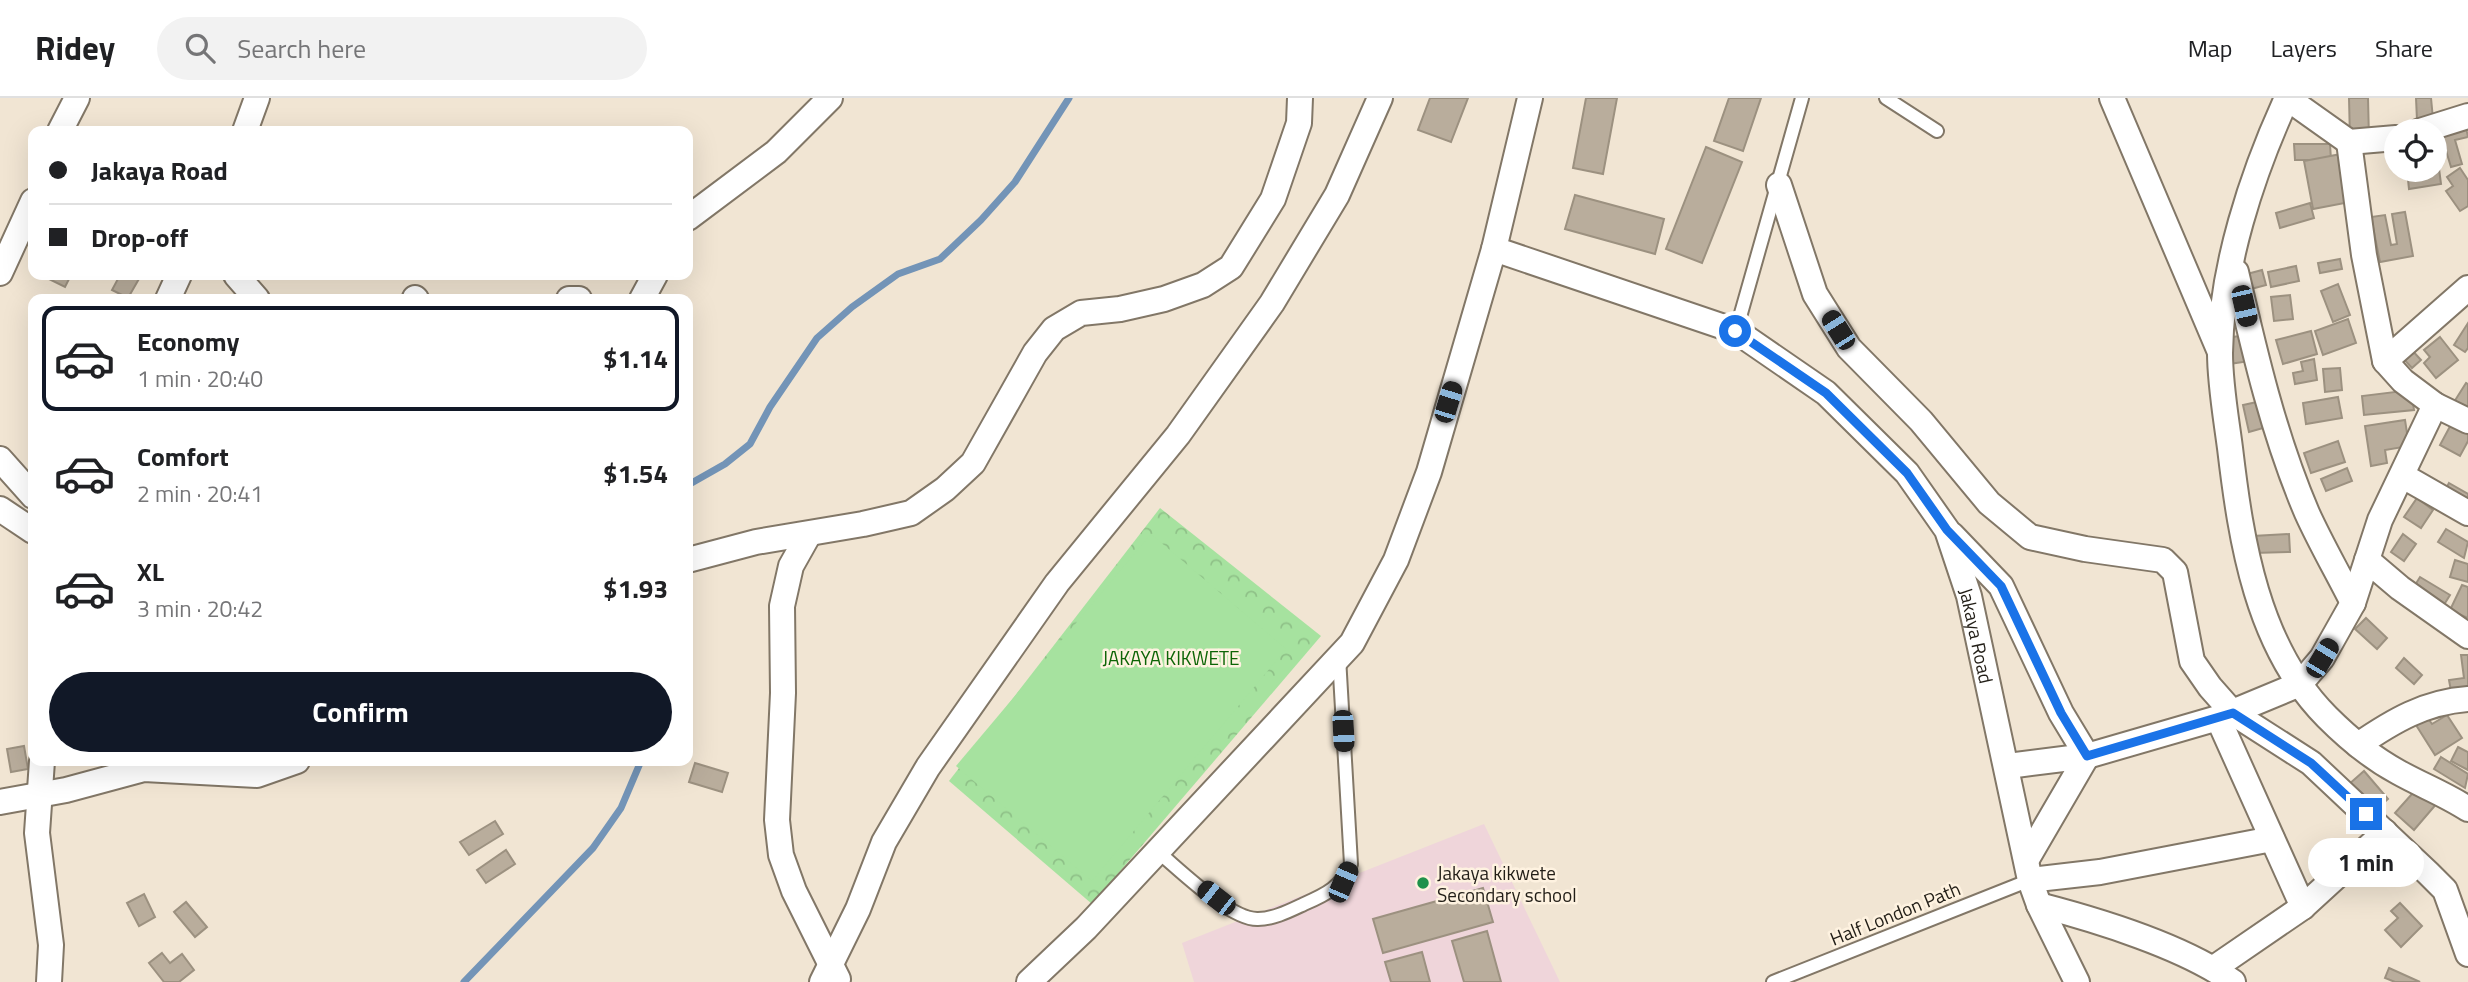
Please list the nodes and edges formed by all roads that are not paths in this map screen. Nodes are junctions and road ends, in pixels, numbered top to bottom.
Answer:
1 (77, 98) edge
2 (257, 98) edge
3 (830, 98) edge
4 (1300, 98) edge
5 (1381, 98) edge
6 (1530, 98) edge
7 (1802, 98) edge
8 (1886, 98) edge
9 (2112, 98) edge
10 (2460, 98) edge
11 (2468, 116) edge
12 (2447, 123) edge
13 (63, 126) edge
14 (246, 126) edge
15 (1937, 131) dead end
16 (2384, 139) edge
17 (2348, 142) junction
18 (1779, 185) junction
19 (28, 212) edge
20 (693, 214) edge
21 (1494, 249) junction
22 (2233, 260) junction
23 (0, 273) edge
24 (240, 280) edge
25 (2468, 288) edge
26 (253, 294) edge
27 (1735, 331) junction
28 (2220, 353) junction
29 (2385, 361) junction
30 (2435, 405) junction
31 (2468, 421) edge
32 (0, 459) edge
33 (2403, 476) junction
34 (28, 490) edge
35 (0, 509) edge
36 (2468, 513) edge
37 (28, 529) edge
38 (1947, 530) junction
39 (808, 534) junction
40 (693, 559) edge
41 (2367, 560) junction
42 (2353, 603) junction
43 (2468, 636) edge
44 (1339, 657) junction
45 (2300, 684) junction
46 (2468, 699) edge
47 (2226, 715) junction
48 (2358, 746) junction
49 (2087, 756) junction
50 (42, 766) edge
51 (182, 766) edge
52 (283, 766) edge
53 (2008, 766) junction
54 (42, 795) junction
55 (0, 802) edge
56 (2468, 809) edge
57 (2385, 832) junction
58 (2272, 839) junction
59 (1157, 851) junction
60 (2029, 870) junction
61 (2039, 905) junction
62 (2303, 907) junction
63 (2465, 936) edge
64 (2224, 975) edge
65 (831, 978) edge
66 (50, 982) edge
67 (1029, 982) edge
68 (1773, 982) edge
69 (2077, 982) edge

1 - 13 street
2 - 14 street
3 - 20 street
4 - 39 street
5 - 65 street
6 - 21 street
7 - 18 lane
8 - 15 lane
9 - 28 street
10 - 11 street
11 - 12 street
16 - 17 street
17 - 22 street
17 - 29 street
18 - 27 lane
18 - 47 street
19 - 23 street
21 - 27 street, Jakaya Road
21 - 44 street
22 - 28 street
22 - 42 street
24 - 26 street
25 - 29 street
27 - 38 street, Jakaya Road
28 - 45 street
29 - 30 street
30 - 31 street
30 - 33 street
32 - 34 street
33 - 36 street
33 - 41 street
35 - 37 street
38 - 49 street
38 - 53 street, Jakaya Road
39 - 40 street
39 - 65 street
41 - 42 street
41 - 43 street
42 - 45 street
44 - 59 street
44 - 59 lane
45 - 47 street
45 - 48 street
46 - 48 street
47 - 49 street
47 - 57 street
47 - 58 street
48 - 56 street
49 - 53 street
49 - 60 street
50 - 54 street
51 - 52 street
51 - 54 street
53 - 60 street, Jakaya Road
54 - 55 street
54 - 66 street
57 - 62 street
57 - 63 street
58 - 60 street
58 - 62 street
59 - 67 street
60 - 61 street, Jakaya Road
60 - 68 lane, Half London Path
61 - 64 street
61 - 69 street, Jakaya Road
62 - 64 street

